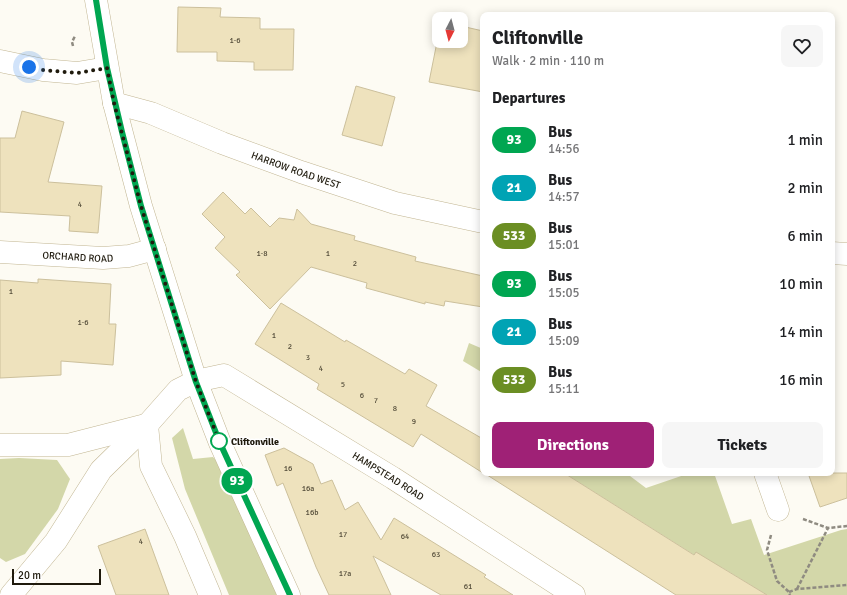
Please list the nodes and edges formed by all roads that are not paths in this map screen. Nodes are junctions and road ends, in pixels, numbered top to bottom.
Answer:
1 (96, 0) edge
2 (0, 61) edge
3 (107, 68) junction
4 (114, 103) junction
5 (480, 221) edge
6 (155, 250) junction
7 (0, 252) edge
8 (835, 253) edge
9 (847, 254) edge
10 (196, 382) junction
11 (147, 425) junction
12 (0, 445) edge
13 (766, 476) edge
14 (778, 510) road end
15 (11, 595) edge
16 (210, 595) edge
17 (290, 595) edge
18 (574, 595) edge

1 - 3 street
2 - 3 street
3 - 4 street
4 - 5 street, HARROW ROAD WEST
4 - 6 street
6 - 7 street, ORCHARD ROAD
6 - 10 street
8 - 9 street
10 - 11 street
10 - 17 street
10 - 18 street, HAMPSTEAD ROAD
11 - 12 street
11 - 15 street
11 - 16 street
13 - 14 street

